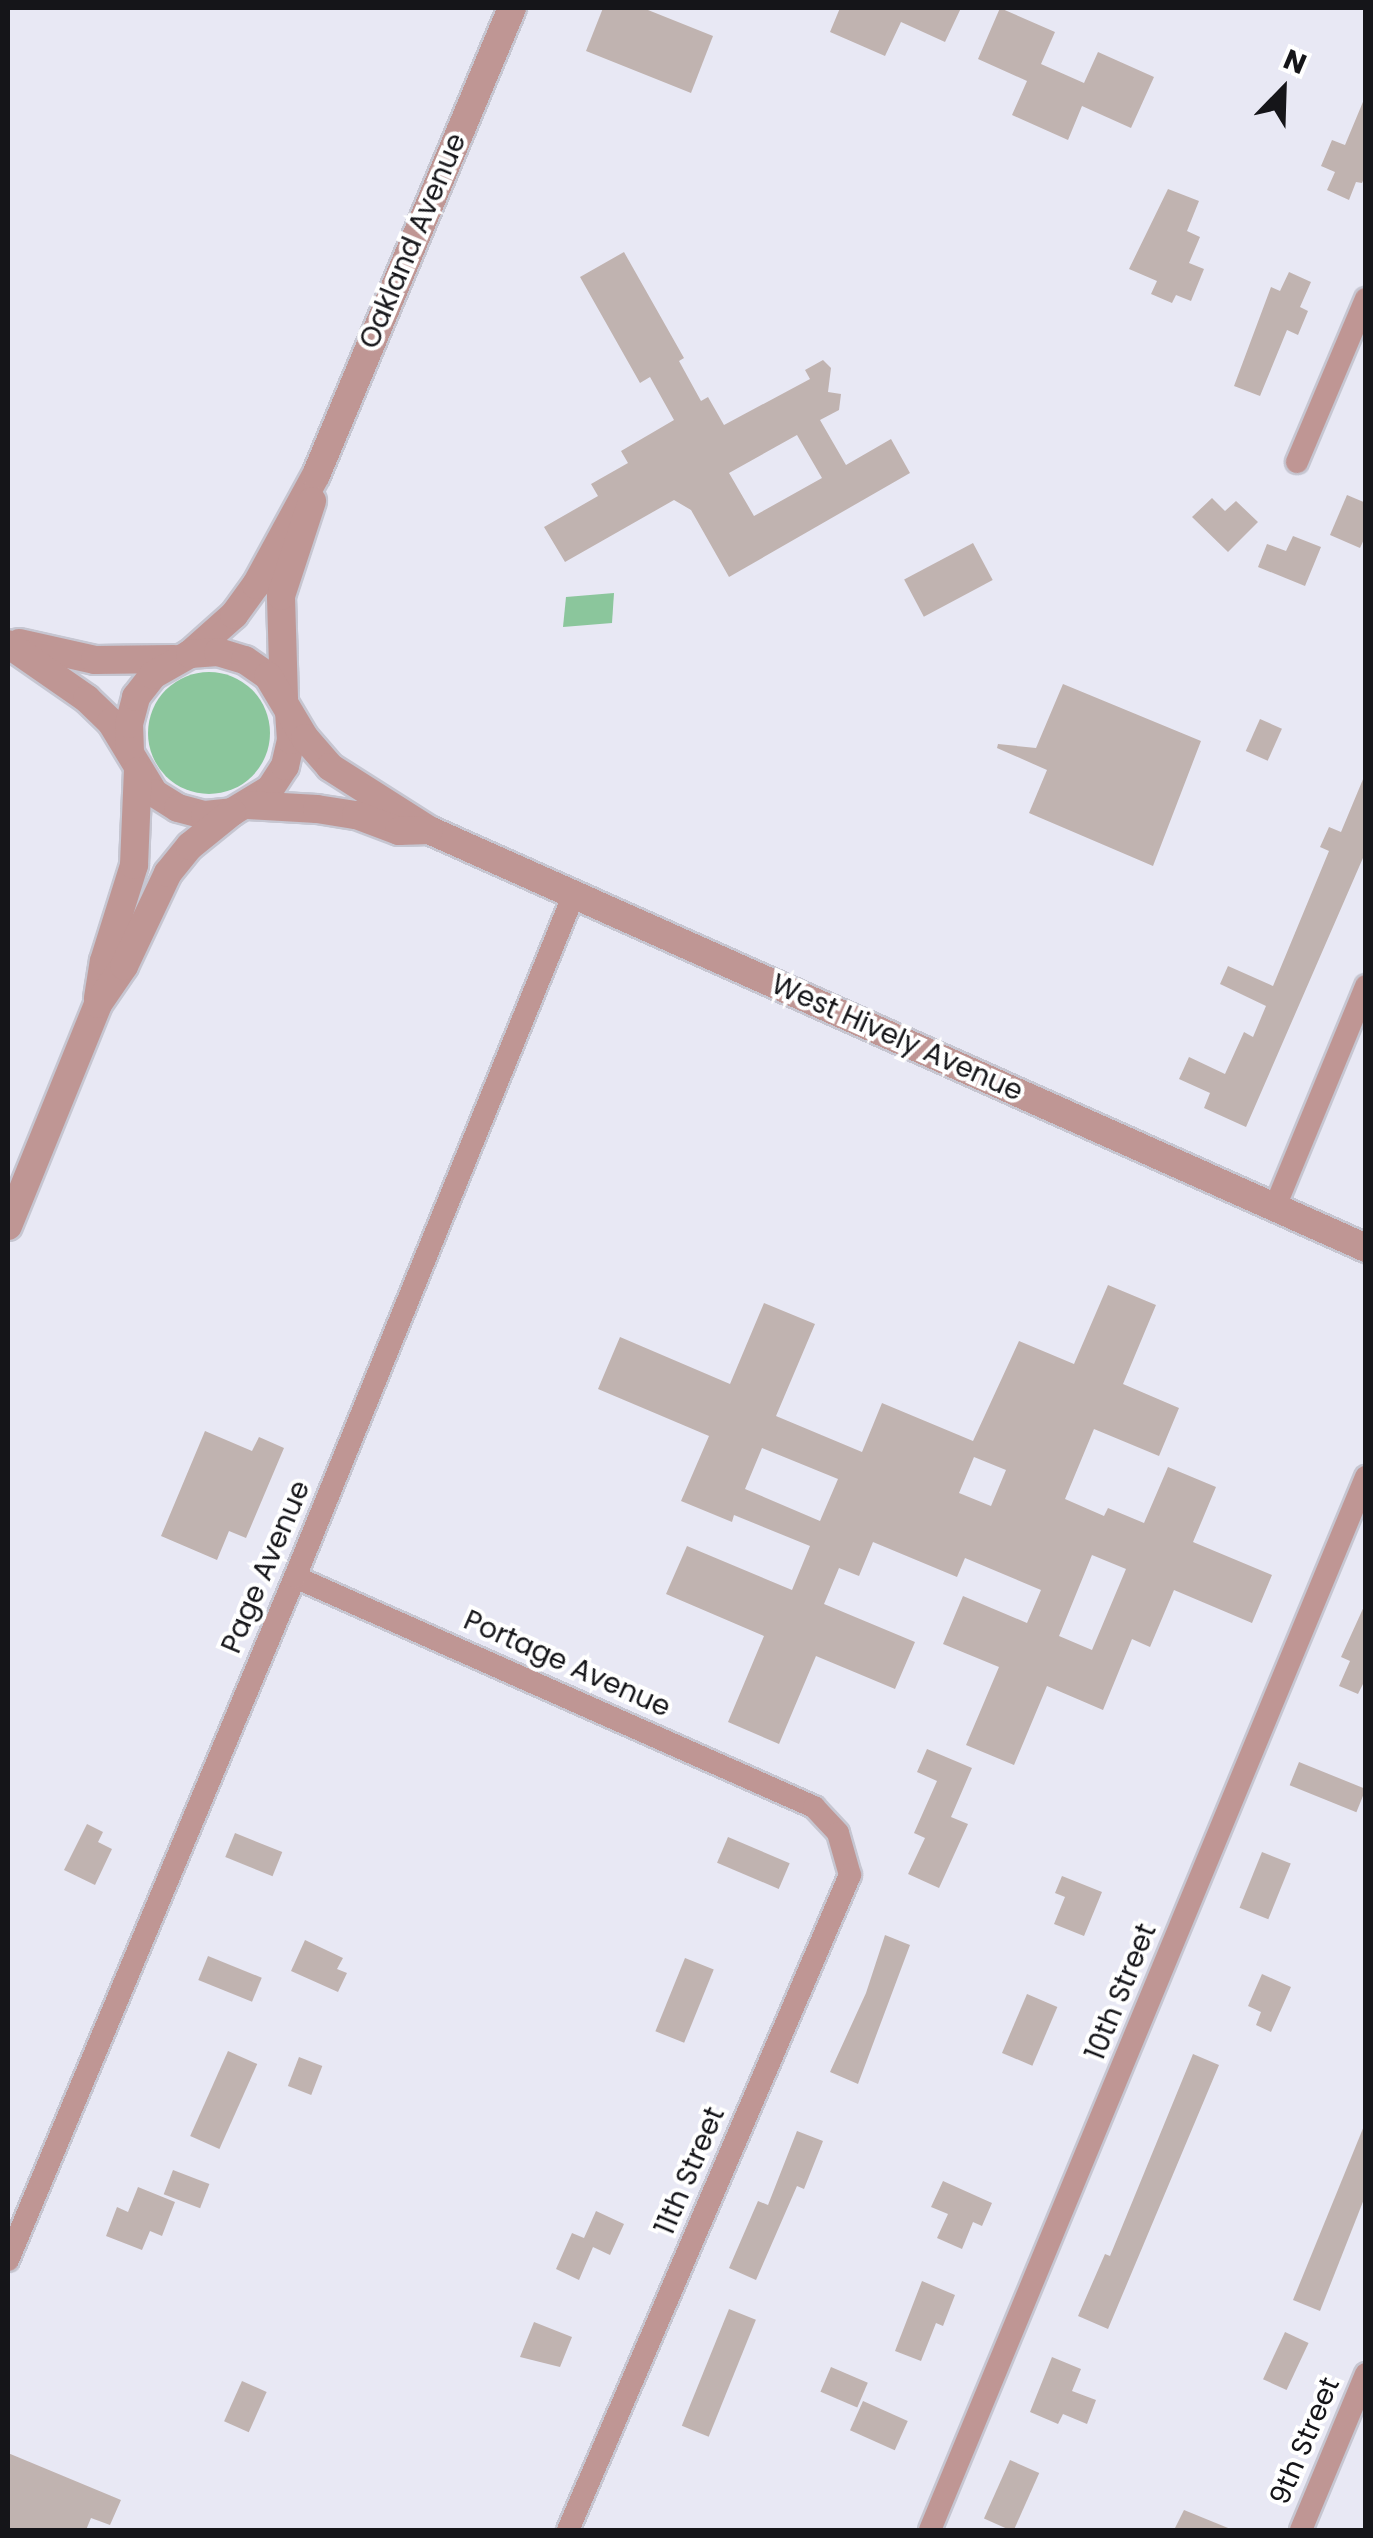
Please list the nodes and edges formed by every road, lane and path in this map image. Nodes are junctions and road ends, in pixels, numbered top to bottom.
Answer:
1 (512, 8) edge
2 (1366, 299) edge
3 (1297, 462) dead end
4 (316, 475) junction
5 (8, 642) edge
6 (183, 657) junction
7 (286, 706) junction
8 (134, 761) junction
9 (240, 809) junction
10 (428, 830) junction
11 (574, 894) junction
12 (1366, 986) edge
13 (98, 1004) junction
14 (1274, 1207) junction
15 (8, 1226) edge
16 (1366, 1248) edge
17 (1366, 1477) edge
18 (296, 1577) junction
19 (838, 1833) joint
20 (8, 2260) edge
21 (1366, 2374) edge
22 (568, 2530) edge
23 (930, 2530) edge
24 (1300, 2530) edge

1 - 4 street, Oakland Avenue
2 - 3 street
4 - 6 street, Oakland Avenue
4 - 7 street, Oakland Avenue
5 - 6 street
5 - 8 street
6 - 7 street
6 - 8 street
7 - 9 street
7 - 10 street
8 - 9 street
8 - 13 street
9 - 10 street
9 - 13 street
10 - 11 street, West Hively Avenue
11 - 14 street, West Hively Avenue
11 - 18 street, Page Avenue
12 - 14 street
13 - 15 street
14 - 16 street, West Hively Avenue
17 - 23 street, 10th Street
18 - 19 street, Portage Avenue
18 - 20 street, Page Avenue
19 - 22 street, 11th Street
21 - 24 street, 9th Street

